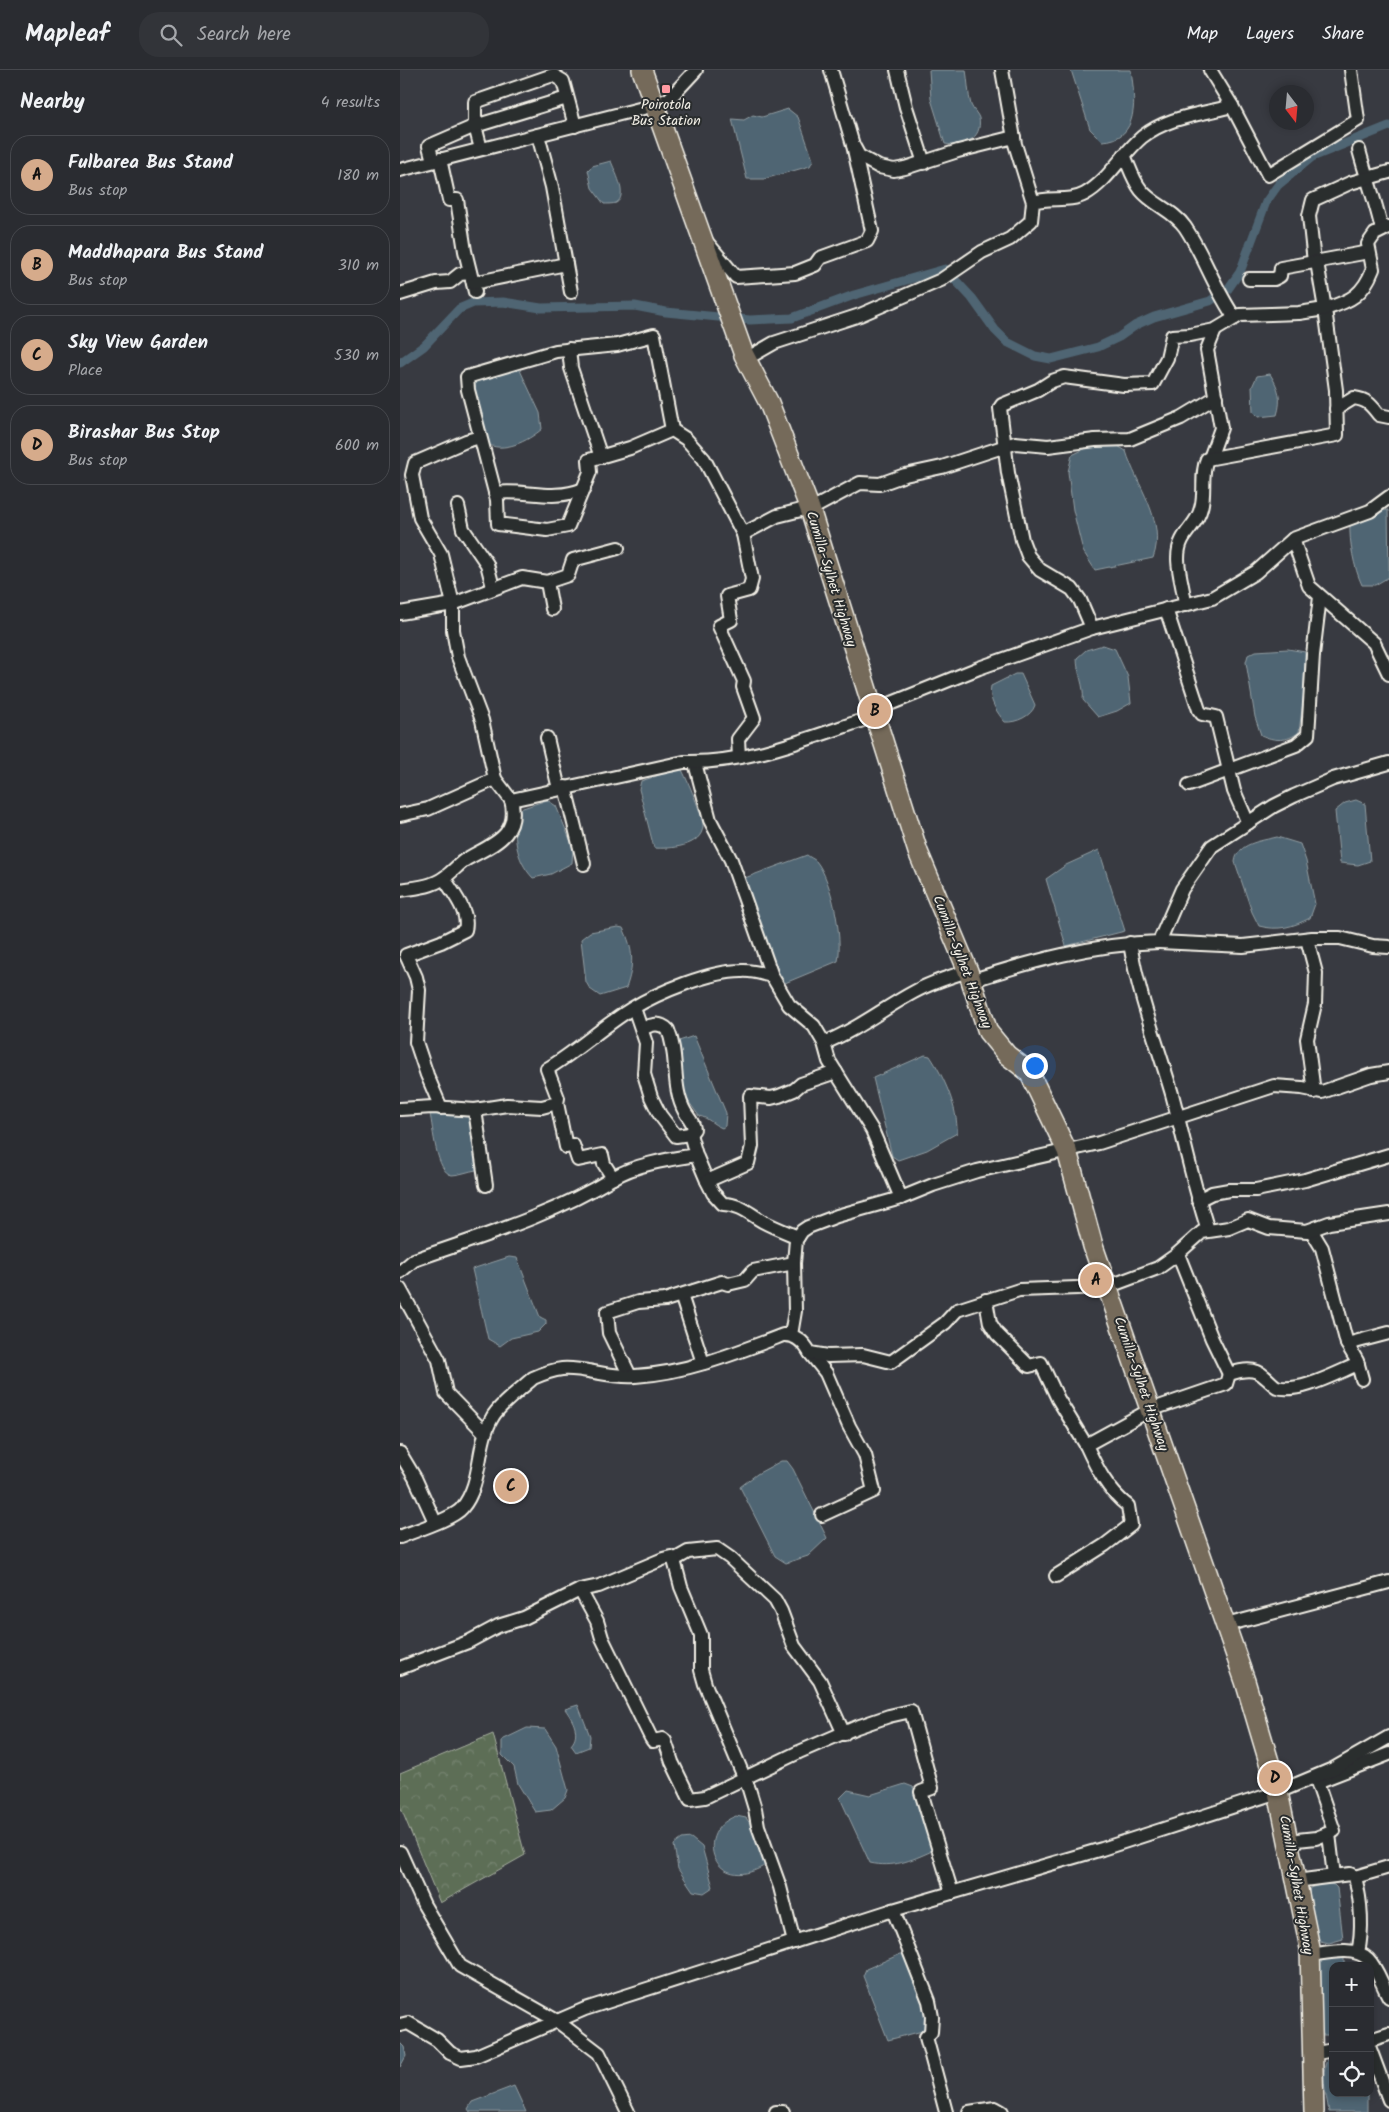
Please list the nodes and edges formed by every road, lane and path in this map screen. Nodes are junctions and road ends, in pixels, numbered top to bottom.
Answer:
1 (642, 70) edge
2 (696, 70) edge
3 (831, 70) edge
4 (897, 70) edge
5 (1002, 70) edge
6 (1210, 70) edge
7 (1351, 70) edge
8 (567, 98) junction
9 (656, 106) junction
10 (1232, 106) junction
11 (475, 126) junction
12 (575, 126) junction
13 (538, 135) junction
14 (1014, 137) junction
15 (853, 145) junction
16 (481, 149) junction
17 (1359, 150) dead end
18 (1124, 155) junction
19 (436, 160) junction
20 (924, 162) junction
21 (400, 170) edge
22 (1389, 172) edge
23 (1367, 179) junction
24 (1033, 202) junction
25 (1386, 228) edge
26 (702, 238) junction
27 (1368, 252) junction
28 (1316, 262) junction
29 (566, 264) junction
30 (1249, 279) dead end
31 (473, 283) junction
32 (571, 292) dead end
33 (400, 294) edge
34 (1325, 309) junction
35 (1235, 318) junction
36 (1215, 330) junction
37 (569, 349) junction
38 (745, 357) junction
39 (1216, 397) junction
40 (1336, 409) junction
41 (1389, 417) edge
42 (672, 430) junction
43 (480, 437) junction
44 (1005, 446) junction
45 (601, 457) junction
46 (1210, 458) junction
47 (584, 489) junction
48 (496, 493) junction
49 (1389, 498) edge
50 (458, 506) dead end
51 (810, 509) junction
52 (744, 534) junction
53 (1293, 539) junction
54 (618, 548) dead end
55 (547, 582) junction
56 (493, 587) junction
57 (1320, 597) junction
58 (453, 604) junction
59 (1185, 604) junction
60 (552, 609) dead end
61 (1166, 609) junction
62 (400, 613) edge
63 (1092, 628) junction
64 (1386, 658) edge
65 (1389, 674) edge
66 (874, 714) junction
67 (548, 738) dead end
68 (739, 757) junction
69 (695, 763) junction
70 (1389, 763) edge
71 (1229, 772) junction
72 (496, 779) junction
73 (1189, 785) dead end
74 (562, 788) junction
75 (511, 800) junction
76 (400, 816) edge
77 (1248, 823) junction
78 (584, 864) dead end
79 (444, 878) junction
80 (400, 890) edge
81 (1307, 939) junction
82 (1130, 942) junction
83 (1159, 942) junction
84 (1389, 947) edge
85 (403, 950) edge
86 (772, 976) junction
87 (969, 976) junction
88 (634, 1008) junction
89 (642, 1029) junction
90 (824, 1044) junction
91 (836, 1072) junction
92 (1389, 1072) edge
93 (1314, 1092) junction
94 (557, 1103) junction
95 (441, 1108) junction
96 (400, 1109) edge
97 (475, 1110) junction
98 (1178, 1119) junction
99 (690, 1134) junction
100 (1067, 1151) junction
101 (696, 1155) junction
102 (1389, 1155) edge
103 (613, 1178) junction
104 (707, 1181) junction
105 (486, 1185) dead end
106 (901, 1198) junction
107 (1198, 1200) junction
108 (1389, 1214) edge
109 (1208, 1230) junction
110 (1311, 1230) junction
111 (798, 1237) junction
112 (1178, 1254) junction
113 (794, 1263) junction
114 (400, 1272) edge
115 (1107, 1287) junction
116 (400, 1289) edge
117 (681, 1295) junction
118 (986, 1300) junction
119 (1389, 1332) edge
120 (791, 1335) junction
121 (1347, 1344) junction
122 (810, 1353) junction
123 (702, 1363) junction
124 (1358, 1364) junction
125 (1230, 1374) junction
126 (630, 1376) junction
127 (1362, 1379) dead end
128 (1150, 1410) junction
129 (485, 1433) junction
130 (1086, 1445) junction
131 (400, 1454) edge
132 (822, 1514) dead end
133 (435, 1522) junction
134 (400, 1537) edge
135 (674, 1560) junction
136 (1056, 1576) dead end
137 (1389, 1582) edge
138 (580, 1590) junction
139 (1226, 1625) junction
140 (400, 1668) edge
141 (844, 1734) junction
142 (1389, 1737) edge
143 (1389, 1754) edge
144 (744, 1779) junction
145 (1278, 1792) junction
146 (1328, 1834) junction
147 (1288, 1841) junction
148 (400, 1852) edge
149 (1389, 1867) edge
150 (1334, 1876) junction
151 (1355, 1877) junction
152 (1296, 1881) junction
153 (952, 1893) junction
154 (893, 1910) junction
155 (794, 1942) junction
156 (1358, 1953) junction
157 (1310, 1955) junction
158 (1389, 1997) edge
159 (557, 2021) junction
160 (400, 2025) edge
161 (1389, 2034) edge
162 (1374, 2039) edge
163 (1329, 2051) edge
164 (1372, 2052) edge
165 (1312, 2054) junction
166 (1384, 2071) edge
167 (1389, 2097) edge
168 (628, 2112) edge
169 (776, 2112) edge
170 (784, 2112) edge
171 (946, 2112) edge
172 (969, 2112) edge
173 (1002, 2112) edge
174 (1314, 2112) edge

1 - 9 highway, Cumilla-Sylhet Highway
2 - 9 street
3 - 15 street
4 - 20 street
5 - 14 street
6 - 10 street
7 - 10 street
8 - 11 street
8 - 11 street
8 - 12 street
9 - 12 street
9 - 26 highway, Cumilla-Sylhet Highway
10 - 18 street
11 - 16 street
11 - 19 street
12 - 13 street
13 - 16 street
13 - 29 street
14 - 20 street
14 - 24 street
15 - 20 street
15 - 26 street
16 - 19 street
17 - 23 street
18 - 24 street
18 - 35 street
19 - 21 street
19 - 31 street
22 - 23 street
23 - 25 street
23 - 28 street
24 - 38 street
25 - 27 street
26 - 38 highway, Cumilla-Sylhet Highway
27 - 28 street
27 - 34 street
28 - 30 street
28 - 34 street
29 - 31 street
29 - 32 street
31 - 33 street
34 - 35 street
34 - 40 street
35 - 36 street
36 - 39 street
36 - 44 street
37 - 42 street
37 - 43 street
37 - 45 street
38 - 51 highway, Cumilla-Sylhet Highway
39 - 44 street
39 - 46 street
40 - 41 street
40 - 46 street
42 - 45 street
42 - 52 street
43 - 48 street
43 - 58 street
44 - 51 street
44 - 63 street
45 - 47 street
46 - 59 street
47 - 48 street
47 - 48 street
49 - 53 street
50 - 56 street
51 - 52 street
51 - 66 highway, Cumilla-Sylhet Highway
52 - 68 street
53 - 57 street
53 - 59 street
54 - 55 street
55 - 56 street
55 - 60 street
56 - 58 street
57 - 64 street
57 - 71 street
58 - 62 street
58 - 72 street
59 - 61 street
61 - 63 street
61 - 71 street
63 - 66 street
64 - 65 street
66 - 68 street
66 - 87 highway, Cumilla-Sylhet Highway
67 - 74 street
68 - 69 street
69 - 74 street
69 - 86 street
70 - 77 street
71 - 73 street
71 - 77 street
72 - 75 street
72 - 76 street
74 - 75 street
74 - 78 street
75 - 79 street
77 - 83 street
79 - 80 street
79 - 85 street
81 - 83 street
81 - 84 street
81 - 93 street
82 - 83 street
82 - 87 street
82 - 98 street
85 - 95 street
86 - 88 street
86 - 90 street
87 - 90 street
87 - 100 highway, Cumilla-Sylhet Highway
88 - 89 street
88 - 94 street
89 - 99 street
89 - 99 street
90 - 91 street
91 - 104 street
91 - 106 street
92 - 93 street
93 - 98 street
94 - 97 street
94 - 103 street
95 - 96 street
95 - 97 street
97 - 105 street
98 - 100 street
98 - 107 street
99 - 101 street
100 - 106 street
100 - 115 highway, Cumilla-Sylhet Highway
101 - 103 street
101 - 104 street
102 - 107 street
103 - 114 street
104 - 111 street
106 - 111 street
107 - 109 street
108 - 110 street
109 - 110 street
109 - 112 street
110 - 121 street
111 - 113 street
112 - 115 street
112 - 125 street
113 - 117 street
113 - 120 street
115 - 118 street
115 - 128 highway, Cumilla-Sylhet Highway
116 - 129 street
117 - 123 street
117 - 126 street
118 - 122 street
118 - 130 street
119 - 121 street
120 - 122 street
120 - 123 street
121 - 124 street
122 - 132 street
123 - 126 street
124 - 125 street
124 - 127 street
125 - 128 street
126 - 129 street
128 - 130 street
128 - 139 highway, Cumilla-Sylhet Highway
129 - 133 street
130 - 136 street
131 - 133 street
133 - 134 street
135 - 138 street
135 - 141 street
135 - 144 street
137 - 139 street
138 - 140 street
138 - 144 street
139 - 145 highway, Cumilla-Sylhet Highway
141 - 144 street
141 - 153 street
142 - 145 street
143 - 146 street
144 - 155 street
145 - 147 highway, Cumilla-Sylhet Highway
145 - 153 street
146 - 147 street
146 - 150 street
147 - 152 highway, Cumilla-Sylhet Highway
148 - 159 street
149 - 151 street
150 - 151 street
150 - 152 street
151 - 156 street
152 - 157 highway, Cumilla-Sylhet Highway
153 - 154 street
154 - 155 street
154 - 171 street
155 - 159 street
156 - 157 street
156 - 158 street
157 - 165 highway, Cumilla-Sylhet Highway
159 - 160 street
159 - 168 street
161 - 162 street
163 - 165 street
164 - 166 street
165 - 174 highway, Cumilla-Sylhet Highway
166 - 167 street
169 - 170 street
172 - 173 street

